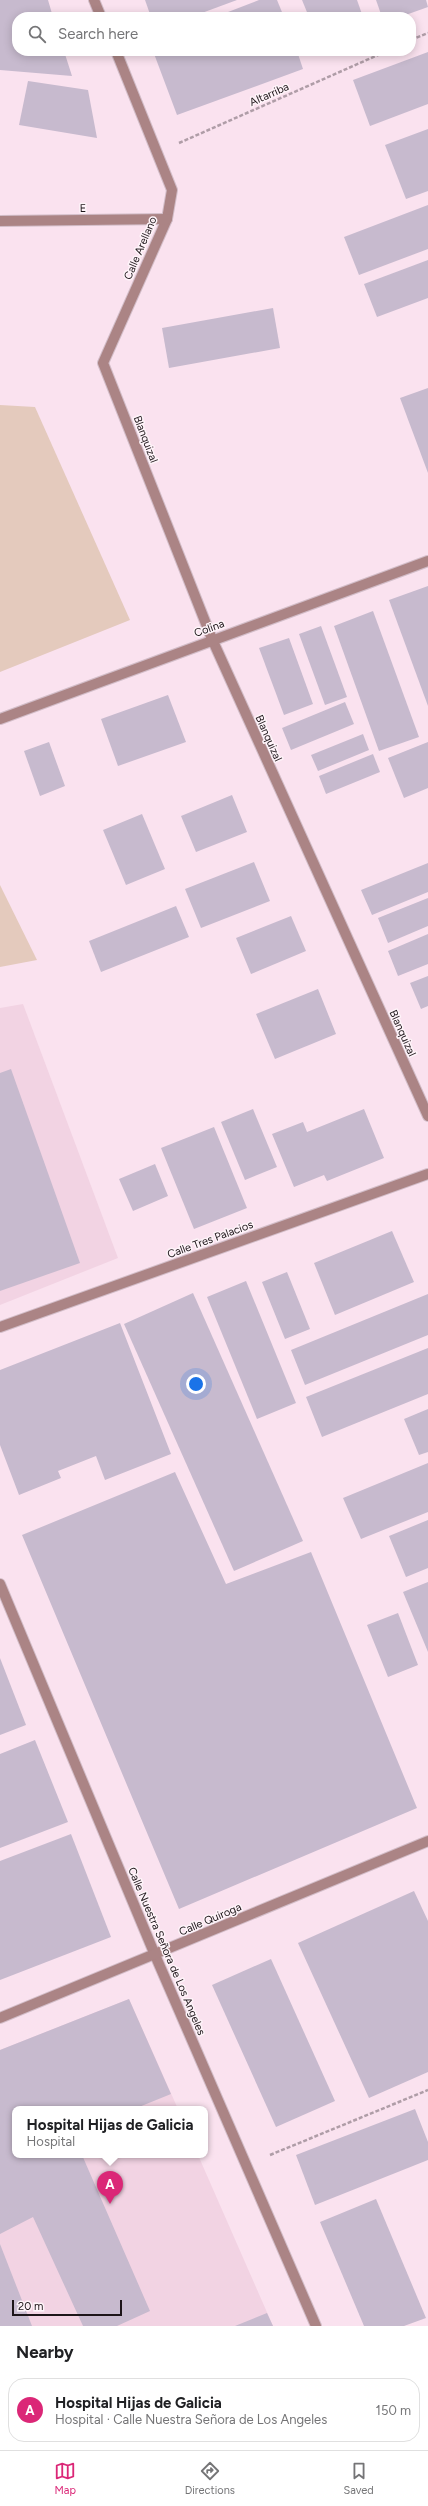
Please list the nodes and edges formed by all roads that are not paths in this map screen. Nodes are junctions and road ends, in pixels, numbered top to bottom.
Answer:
1 (94, 0) edge
2 (99, 12) edge
3 (118, 56) edge
4 (167, 219) junction
5 (0, 221) edge
6 (103, 363) joint
7 (428, 561) edge
8 (212, 639) junction
9 (0, 719) edge
10 (428, 1116) edge
11 (428, 1174) edge
12 (0, 1327) edge
13 (0, 1584) edge
14 (428, 1841) edge
15 (155, 1955) junction
16 (0, 2018) edge
17 (316, 2326) edge

1 - 2 street
3 - 4 street, Calle Arellano
4 - 5 street, E
4 - 6 street, Calle Arellano
6 - 8 street, Blanquizal
7 - 8 street, Colina
8 - 9 street, Colina
8 - 10 street, Blanquizal
11 - 12 street, Calle Tres Palacios
13 - 15 street, Calle Nuestra Señora de Los Angeles
14 - 15 street, Calle Quiroga
15 - 16 street, Calle Quiroga
15 - 17 street, Calle Nuestra Señora de Los Angeles

